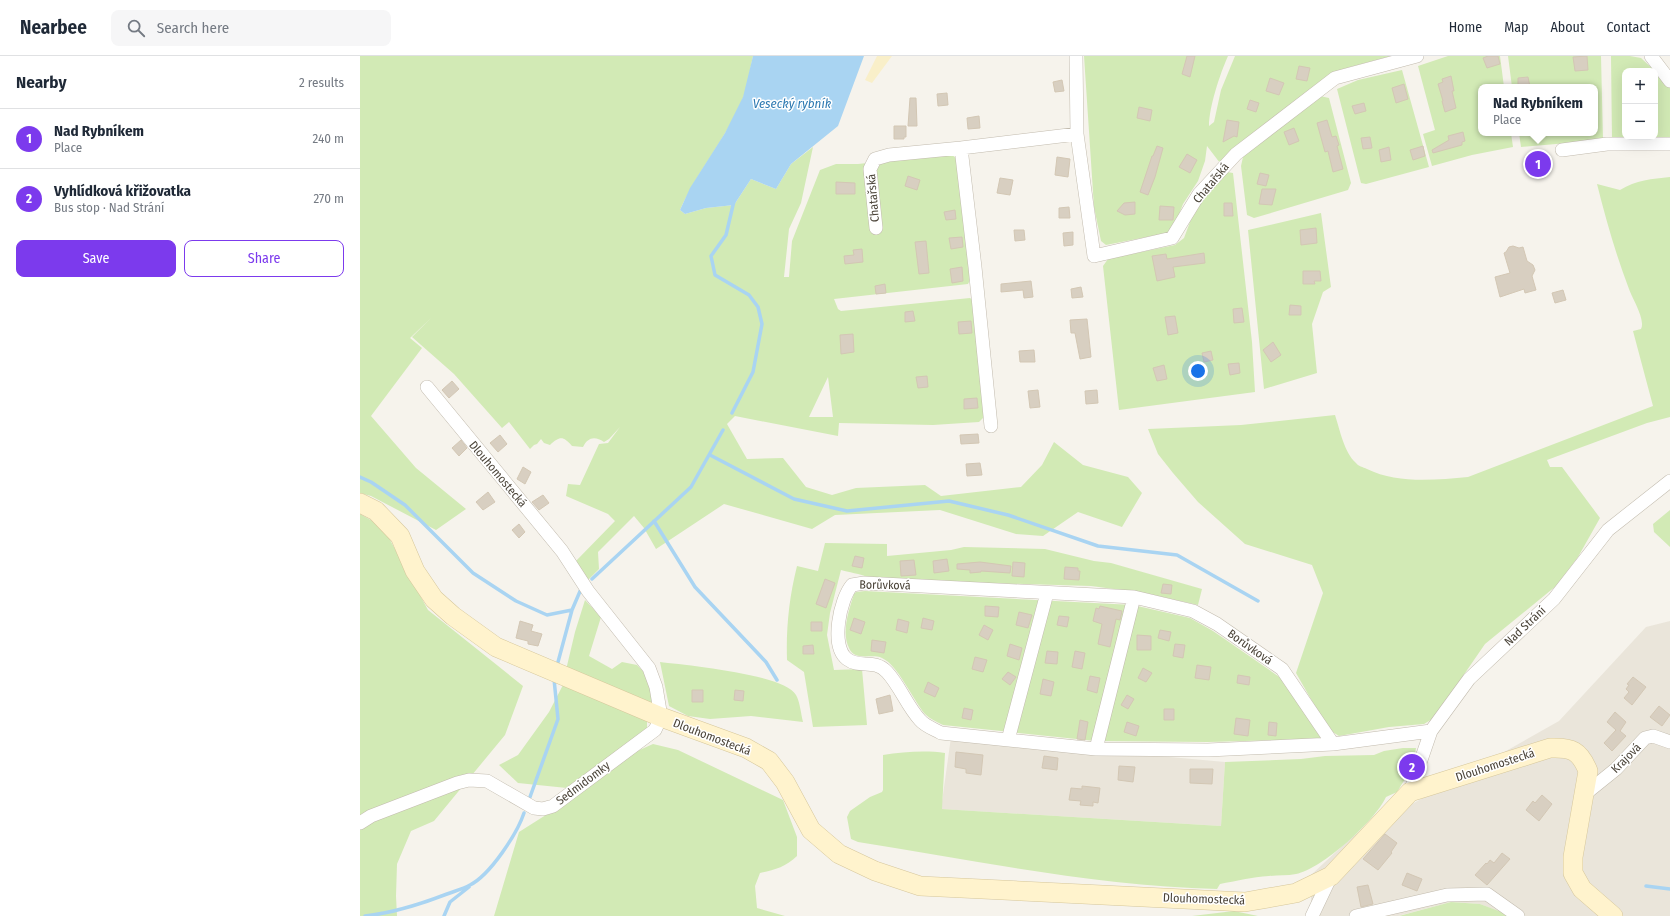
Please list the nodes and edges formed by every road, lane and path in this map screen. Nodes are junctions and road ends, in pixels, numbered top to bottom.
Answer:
1 (1076, 56) edge
2 (1417, 56) edge
3 (1651, 56) edge
4 (1670, 81) edge
5 (1077, 134) junction
6 (1670, 144) edge
7 (961, 148) junction
8 (1562, 150) dead end
9 (876, 228) dead end
10 (427, 387) dead end
11 (991, 426) dead end
12 (1670, 481) edge
13 (360, 503) edge
14 (1046, 593) junction
15 (1134, 597) junction
16 (661, 718) junction
17 (1431, 731) junction
18 (1008, 740) junction
19 (1670, 742) edge
20 (1333, 744) junction
21 (1096, 749) junction
22 (1410, 792) junction
23 (1585, 794) junction
24 (360, 823) edge
25 (1331, 876) junction
26 (1312, 916) edge
27 (1356, 916) edge
28 (1518, 916) edge
29 (1613, 916) edge

1 - 5 street, Chatařská
2 - 5 street, Chatařská
3 - 4 street
5 - 7 street, Chatařská
6 - 8 street
7 - 9 street, Chatařská
7 - 11 street
10 - 16 street, Dlouhomostecká
12 - 17 street, Nad Strání
13 - 16 street, Dlouhomostecká
14 - 15 street, Borůvková
14 - 18 street
14 - 18 street, Borůvková
15 - 20 street, Borůvková
15 - 21 street
16 - 24 street, Sedmidomky
16 - 25 street, Dlouhomostecká
17 - 20 street, Borůvková
17 - 22 street, Nad Strání
18 - 21 street, Borůvková
19 - 23 street, Krajová
20 - 21 street, Borůvková
22 - 23 street, Dlouhomostecká
22 - 25 street, Dlouhomostecká
23 - 29 street, Dlouhomostecká
25 - 26 street
27 - 28 street

